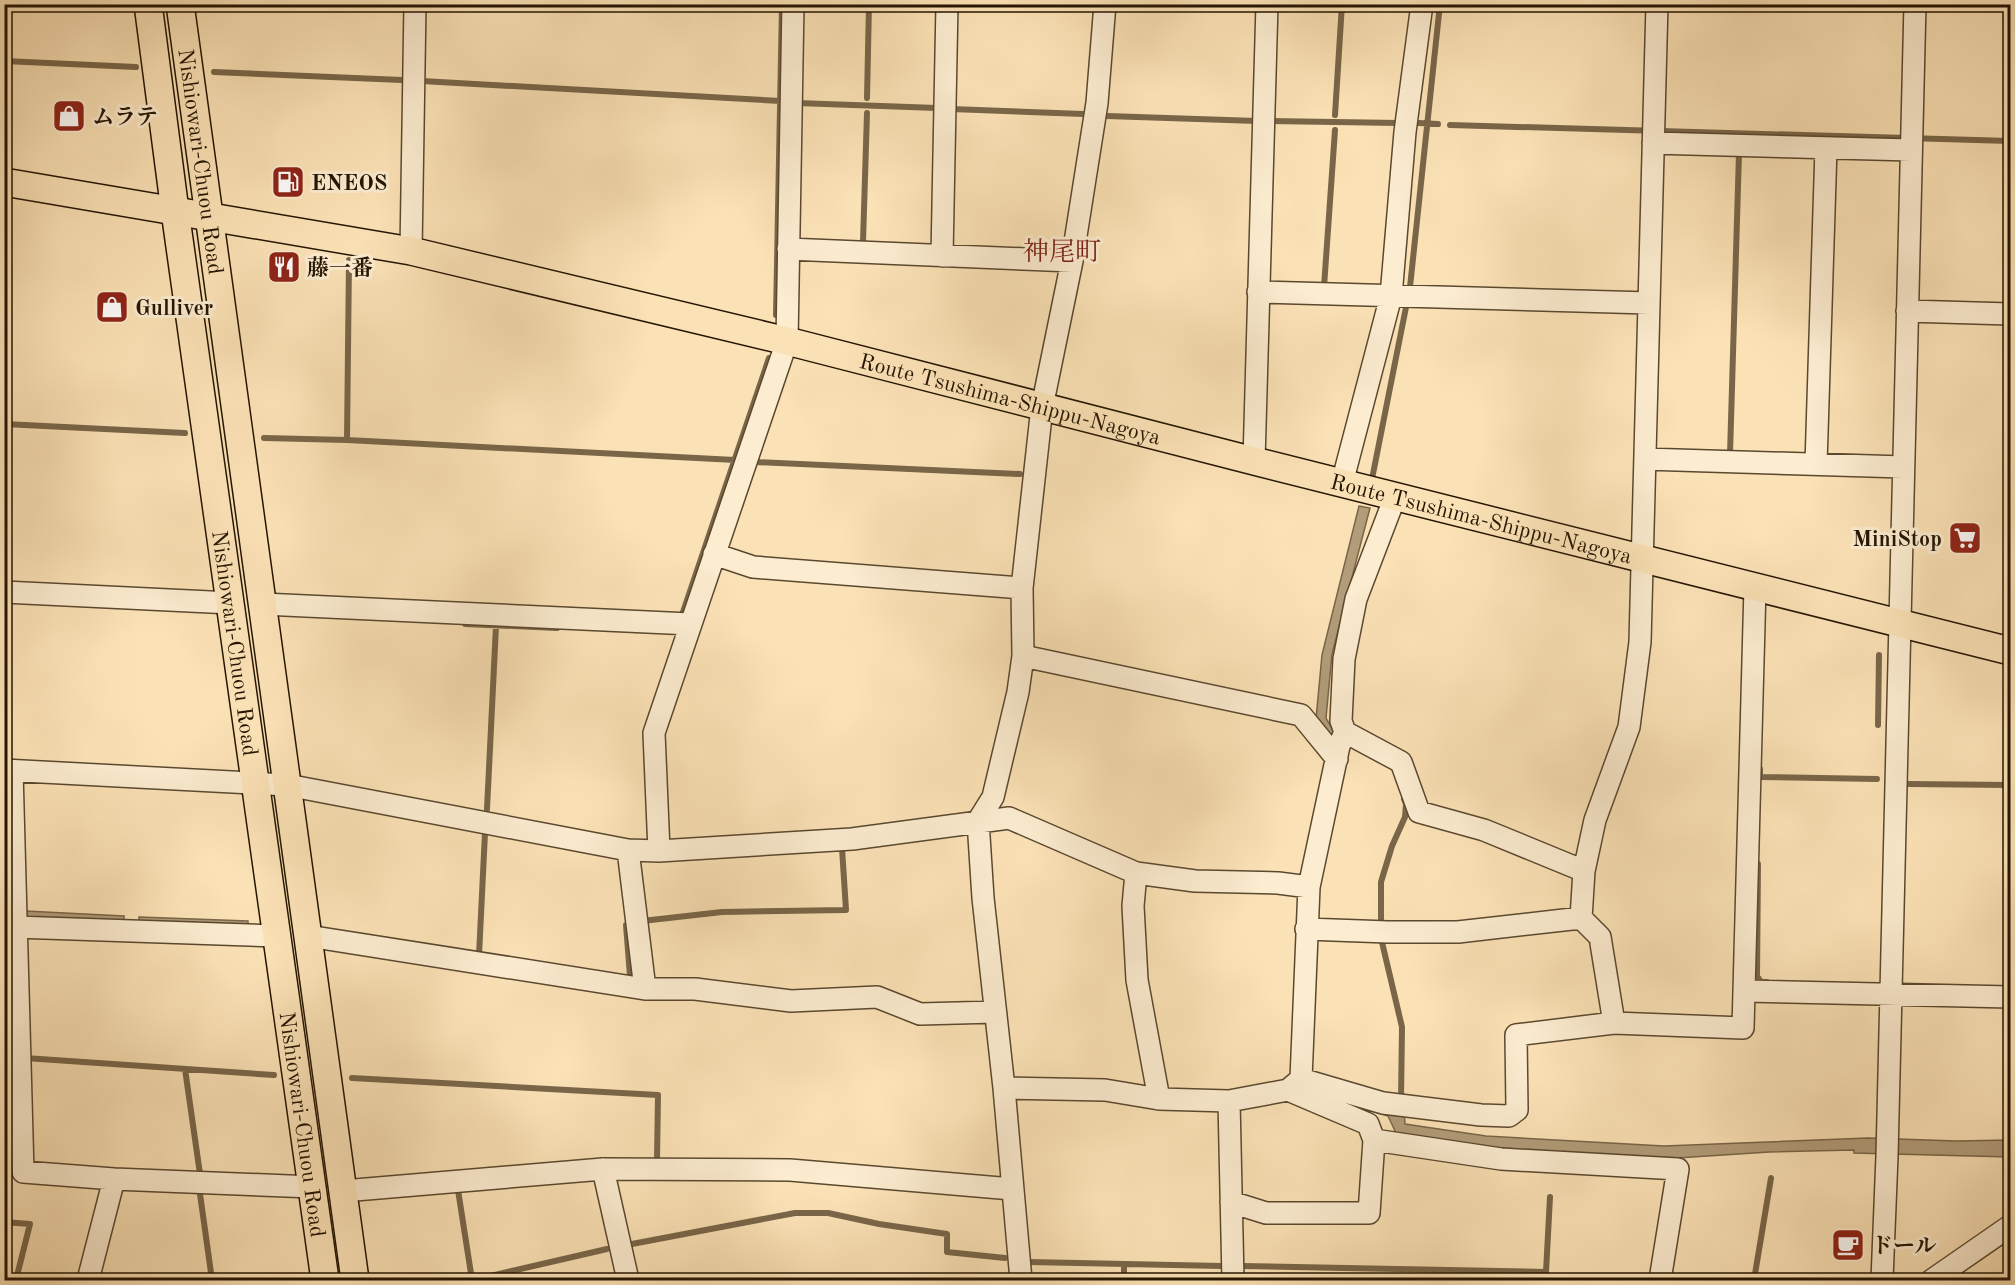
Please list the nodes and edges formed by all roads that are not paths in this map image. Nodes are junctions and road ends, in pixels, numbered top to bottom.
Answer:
1 (148, 4) edge
2 (180, 4) edge
3 (415, 4) edge
4 (793, 4) edge
5 (947, 4) edge
6 (1106, 4) edge
7 (1267, 4) edge
8 (1422, 4) edge
9 (1657, 4) edge
10 (1915, 4) edge
11 (1654, 134) junction
12 (1911, 143) junction
13 (1826, 148) junction
14 (4, 182) edge
15 (176, 211) junction
16 (210, 217) junction
17 (788, 249) junction
18 (411, 251) junction
19 (942, 256) junction
20 (1072, 261) junction
21 (1258, 292) junction
22 (1401, 296) junction
23 (1649, 303) junction
24 (1907, 311) junction
25 (2010, 314) edge
26 (787, 341) junction
27 (1042, 407) junction
28 (1645, 459) junction
29 (1254, 461) junction
30 (1816, 465) junction
31 (1903, 467) junction
32 (1367, 490) junction
33 (714, 554) junction
34 (1642, 559) junction
35 (1755, 587) junction
36 (1022, 588) junction
37 (4, 592) edge
38 (231, 603) junction
39 (263, 604) junction
40 (1900, 623) junction
41 (690, 624) junction
42 (2010, 651) edge
43 (1023, 656) junction
44 (1341, 743) junction
45 (8, 771) edge
46 (256, 784) junction
47 (287, 784) junction
48 (978, 821) junction
49 (628, 850) junction
50 (659, 851) junction
51 (1584, 871) junction
52 (1136, 873) junction
53 (1309, 887) junction
54 (1581, 918) junction
55 (12, 924) edge
56 (1306, 928) junction
57 (278, 936) junction
58 (308, 936) junction
59 (645, 989) junction
60 (1744, 991) junction
61 (1890, 995) junction
62 (2010, 997) edge
63 (995, 1012) junction
64 (1614, 1023) junction
65 (1294, 1084) junction
66 (1004, 1088) junction
67 (1159, 1099) junction
68 (1229, 1101) junction
69 (1374, 1140) junction
70 (603, 1170) junction
71 (114, 1179) junction
72 (313, 1187) junction
73 (1012, 1189) junction
74 (343, 1191) junction
75 (1231, 1202) junction
76 (2010, 1226) edge
77 (88, 1281) edge
78 (325, 1281) edge
79 (355, 1281) edge
80 (628, 1281) edge
81 (1021, 1281) edge
82 (1233, 1281) edge
83 (1660, 1281) edge
84 (1882, 1281) edge
85 (1932, 1281) edge

1 - 15 main road, Nishiowari-Chuou Road
2 - 16 main road, Nishiowari-Chuou Road
3 - 18 street
4 - 17 street
5 - 19 street
6 - 20 street
7 - 21 street
8 - 22 street
9 - 11 street
10 - 12 street
11 - 13 street
11 - 23 street
12 - 13 street
12 - 24 street
13 - 30 street
14 - 15 main road, Route Tsushima-Shippu-Nagoya
15 - 16 main road, Route Tsushima-Shippu-Nagoya
15 - 38 main road, Nishiowari-Chuou Road
16 - 18 main road, Route Tsushima-Shippu-Nagoya
16 - 39 main road, Nishiowari-Chuou Road
17 - 19 street
17 - 26 street
18 - 26 main road, Route Tsushima-Shippu-Nagoya
19 - 20 street
20 - 27 street
21 - 22 street
21 - 29 street
22 - 23 street
22 - 32 street
23 - 28 street
24 - 25 street
24 - 31 street
26 - 27 main road, Route Tsushima-Shippu-Nagoya
26 - 33 street
27 - 29 main road, Route Tsushima-Shippu-Nagoya
27 - 36 street
28 - 30 street
28 - 34 street
29 - 32 main road, Route Tsushima-Shippu-Nagoya
30 - 31 street
31 - 40 street
32 - 34 main road, Route Tsushima-Shippu-Nagoya
32 - 44 street
33 - 36 street
33 - 41 street
34 - 35 main road, Route Tsushima-Shippu-Nagoya
34 - 51 street
35 - 40 main road, Route Tsushima-Shippu-Nagoya
35 - 60 street
36 - 43 street
37 - 38 street
38 - 46 main road, Nishiowari-Chuou Road
39 - 41 street
39 - 47 main road, Nishiowari-Chuou Road
40 - 42 main road, Route Tsushima-Shippu-Nagoya
40 - 61 street
41 - 50 street
43 - 44 street
43 - 48 street
44 - 51 street
44 - 53 street
45 - 46 street
45 - 55 street
46 - 47 street
46 - 57 main road, Nishiowari-Chuou Road
47 - 49 street
47 - 58 main road, Nishiowari-Chuou Road
48 - 50 street
48 - 52 street
48 - 63 street
49 - 50 street
49 - 59 street
51 - 54 street
52 - 53 street
52 - 67 street
53 - 56 street
54 - 56 street
54 - 64 street
55 - 57 street
55 - 71 street
56 - 65 street
57 - 72 main road, Nishiowari-Chuou Road
58 - 59 street
58 - 74 main road, Nishiowari-Chuou Road
59 - 63 street
60 - 61 street
60 - 64 street
61 - 62 street
61 - 84 street
63 - 66 street
64 - 65 street
65 - 68 street
65 - 69 street
66 - 67 street
66 - 73 street
67 - 68 street
68 - 75 street
69 - 75 street
69 - 83 street
70 - 73 street
70 - 74 street
70 - 80 street
71 - 72 street
71 - 77 street
72 - 78 main road, Nishiowari-Chuou Road
73 - 81 street
74 - 79 main road, Nishiowari-Chuou Road
75 - 82 street
76 - 85 street

